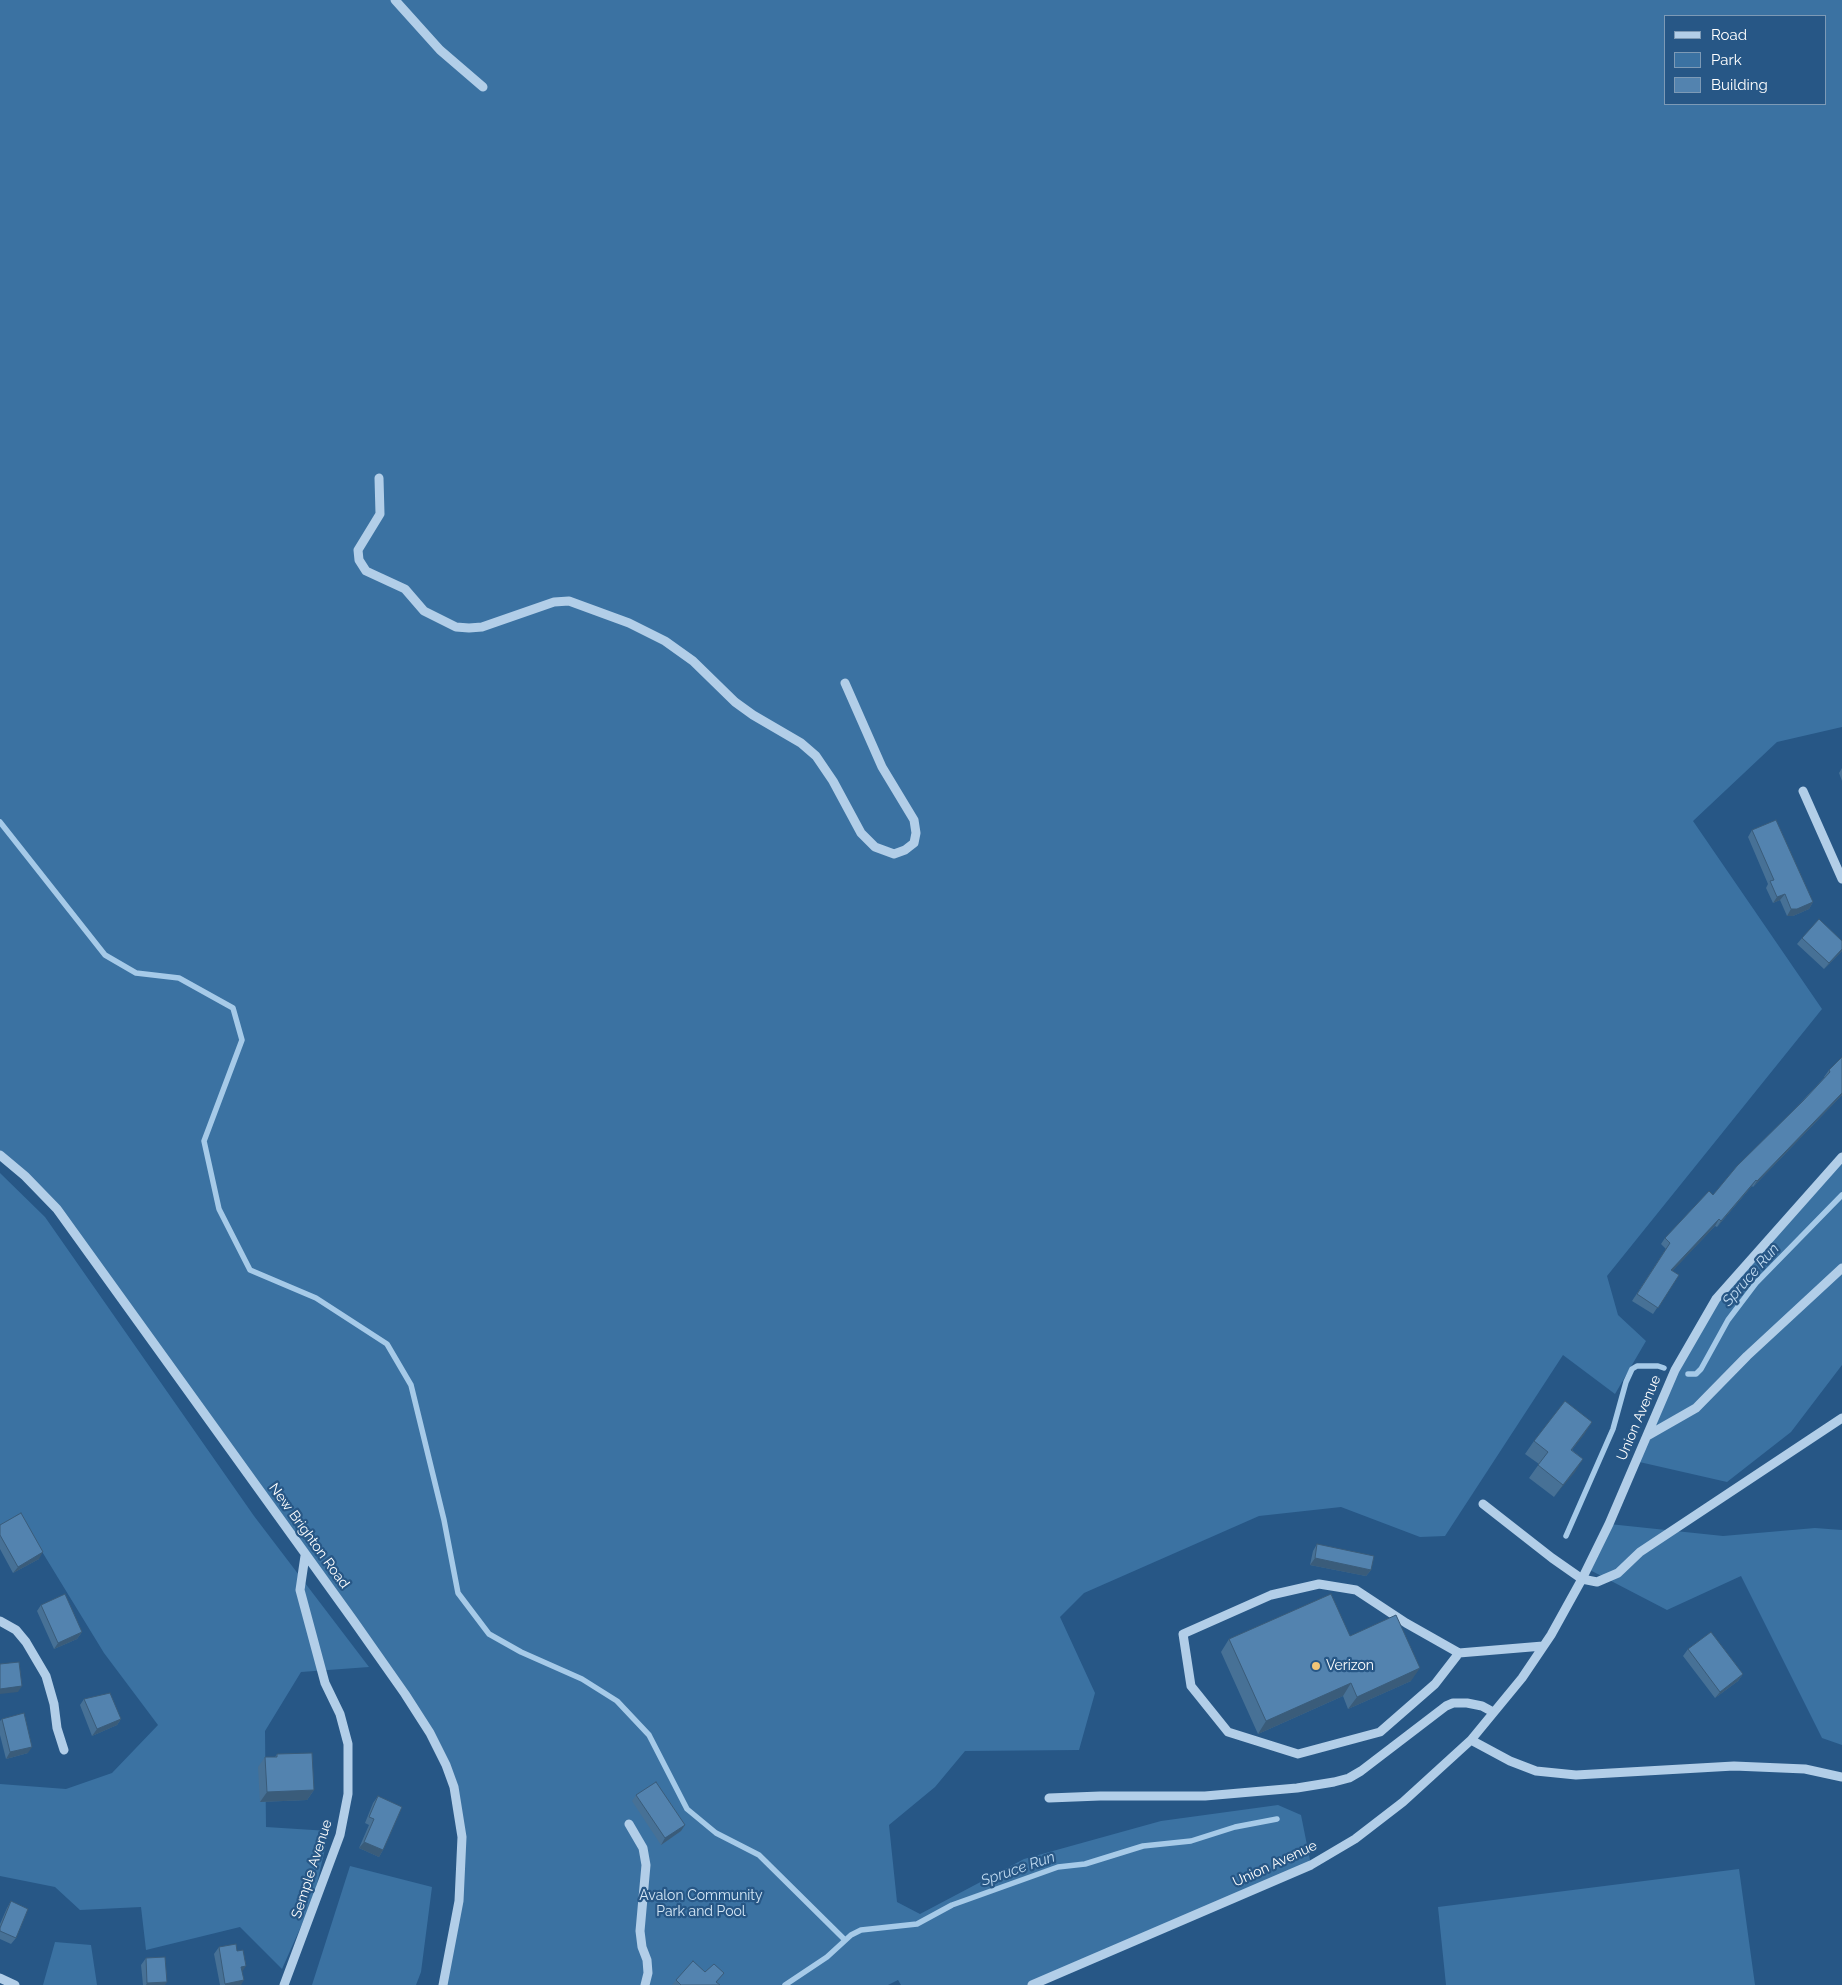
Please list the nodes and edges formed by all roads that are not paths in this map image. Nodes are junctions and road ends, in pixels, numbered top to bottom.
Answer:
1 (395, 0) edge
2 (483, 87) dead end
3 (380, 478) dead end
4 (844, 683) dead end
5 (1803, 791) dead end
6 (1842, 879) edge
7 (0, 1155) edge
8 (1842, 1157) edge
9 (1842, 1268) edge
10 (1842, 1418) edge
11 (1646, 1436) junction
12 (1483, 1504) dead end
13 (305, 1556) junction
14 (1582, 1578) junction
15 (0, 1621) edge
16 (1543, 1646) junction
17 (1459, 1653) junction
18 (1494, 1712) junction
19 (1471, 1740) junction
20 (64, 1750) dead end
21 (1842, 1778) edge
22 (1049, 1798) dead end
23 (629, 1824) dead end
24 (0, 1978) edge
25 (15, 1985) edge
26 (284, 1985) edge
27 (443, 1985) edge
28 (645, 1985) edge
29 (1032, 1985) edge

1 - 2 street
3 - 4 street
5 - 6 street
7 - 13 street, New Brighton Road
8 - 11 street, Union Avenue
9 - 11 street
10 - 14 street
11 - 14 street, Union Avenue
12 - 14 street
13 - 26 street, Semple Avenue
13 - 27 street, New Brighton Road
14 - 16 street, Union Avenue
15 - 20 street
16 - 17 street
16 - 18 street, Union Avenue
17 - 17 street
18 - 19 street, Union Avenue
18 - 22 street
19 - 21 street
19 - 29 street, Union Avenue
23 - 28 street
24 - 25 street

